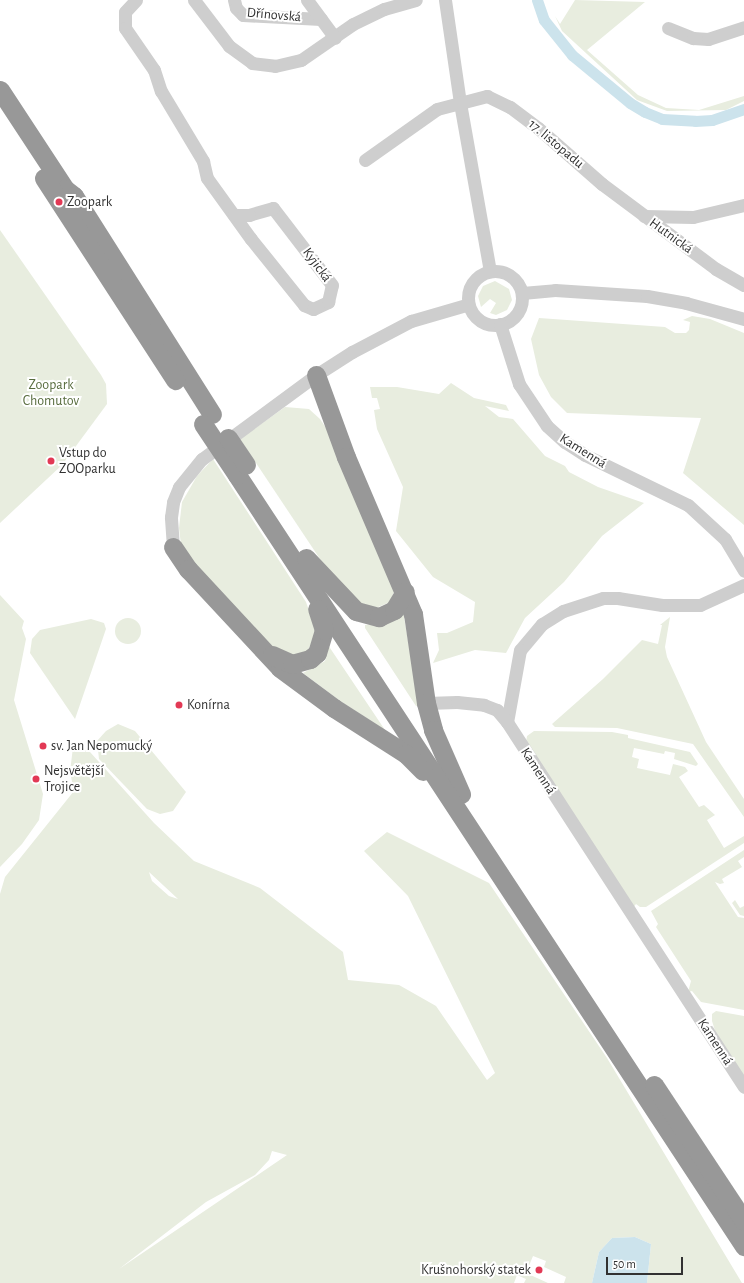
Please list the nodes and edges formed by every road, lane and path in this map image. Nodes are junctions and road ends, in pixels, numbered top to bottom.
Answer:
1 (136, 0) edge
2 (234, 0) edge
3 (308, 0) edge
4 (416, 0) edge
5 (445, 0) edge
6 (196, 3) edge
7 (321, 18) junction
8 (744, 27) edge
9 (668, 28) dead end
10 (335, 38) junction
11 (0, 90) edge
12 (460, 103) junction
13 (0, 113) edge
14 (365, 160) dead end
15 (744, 205) edge
16 (234, 215) junction
17 (644, 216) junction
18 (490, 271) junction
19 (744, 285) edge
20 (522, 293) junction
21 (469, 304) junction
22 (744, 319) edge
23 (500, 324) junction
24 (316, 374) junction
25 (208, 419) junction
26 (241, 470) junction
27 (173, 547) joint
28 (306, 558) junction
29 (744, 571) edge
30 (744, 585) edge
31 (309, 586) junction
32 (405, 592) junction
33 (260, 645) junction
34 (426, 703) junction
35 (507, 722) junction
36 (457, 797) junction
37 (744, 1087) edge
38 (744, 1221) edge
39 (744, 1246) edge

1 - 16 street, Kyjická
2 - 7 street, Dřínovská
3 - 7 street, Dřínovská
4 - 10 street
5 - 12 street
6 - 10 street
7 - 10 street, Dřínovská
8 - 9 street
11 - 25 highway
12 - 14 street, 17. listopadu
12 - 17 street, 17. listopadu
12 - 18 street
13 - 25 highway
15 - 17 street, Hutnická
16 - 16 street, Kyjická
17 - 19 street, Hutnická
18 - 20 street
18 - 21 street
20 - 22 street
20 - 23 street
21 - 23 street
21 - 24 street
23 - 29 street, Kamenná
24 - 27 street
24 - 32 highway
25 - 26 highway, bridge
26 - 28 highway
26 - 31 highway
27 - 33 highway
28 - 32 highway
28 - 36 highway
30 - 35 street
31 - 33 highway
31 - 36 highway
32 - 34 highway
33 - 36 highway
34 - 35 street, Kamenná
34 - 36 highway
35 - 37 street, Kamenná
36 - 38 highway
36 - 39 highway

